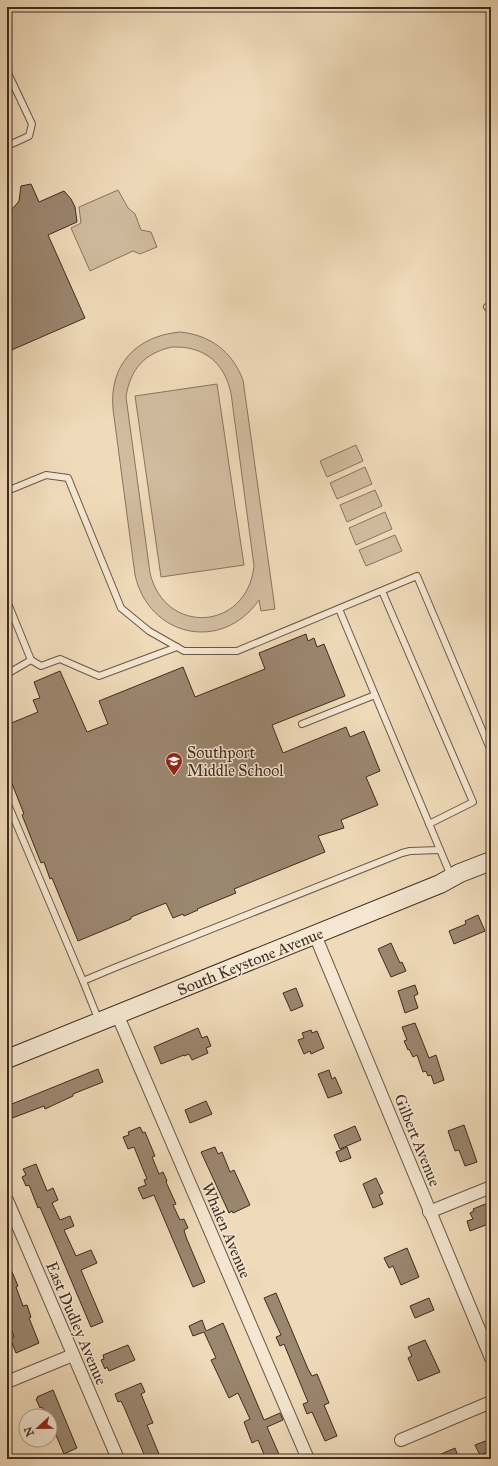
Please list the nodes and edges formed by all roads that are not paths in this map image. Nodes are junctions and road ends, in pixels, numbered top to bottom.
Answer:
1 (7, 71) edge
2 (7, 146) edge
3 (7, 184) edge
4 (7, 195) edge
5 (7, 491) edge
6 (382, 591) junction
7 (7, 600) edge
8 (339, 609) junction
9 (177, 646) junction
10 (31, 660) junction
11 (7, 674) edge
12 (375, 696) junction
13 (302, 724) dead end
14 (491, 751) edge
15 (7, 802) edge
16 (429, 824) junction
17 (440, 850) junction
18 (491, 861) edge
19 (452, 878) junction
20 (315, 935) junction
21 (83, 981) junction
22 (117, 1014) junction
23 (99, 1022) junction
24 (7, 1059) edge
25 (491, 1187) edge
26 (7, 1200) edge
27 (429, 1212) junction
28 (73, 1355) junction
29 (491, 1358) edge
30 (7, 1382) edge
31 (491, 1402) edge
32 (401, 1440) dead end
33 (118, 1459) edge
34 (308, 1459) edge

1 - 2 lane
3 - 4 lane
5 - 9 lane
6 - 8 lane
6 - 14 lane
6 - 16 lane
7 - 10 lane
8 - 9 lane
8 - 12 lane
9 - 10 lane
10 - 11 lane
12 - 13 lane
12 - 16 lane
15 - 21 lane
16 - 17 lane
17 - 19 lane
17 - 21 lane
18 - 19 main road, South Keystone Avenue
19 - 20 main road, South Keystone Avenue
20 - 22 main road, South Keystone Avenue
20 - 27 street, Gilbert Avenue
21 - 23 lane
22 - 23 main road, South Keystone Avenue
22 - 34 street, Whalen Avenue
23 - 24 main road, South Keystone Avenue
25 - 27 street
26 - 28 street, East Dudley Avenue
27 - 29 street, Gilbert Avenue
28 - 30 street
28 - 33 street, East Dudley Avenue
31 - 32 street

